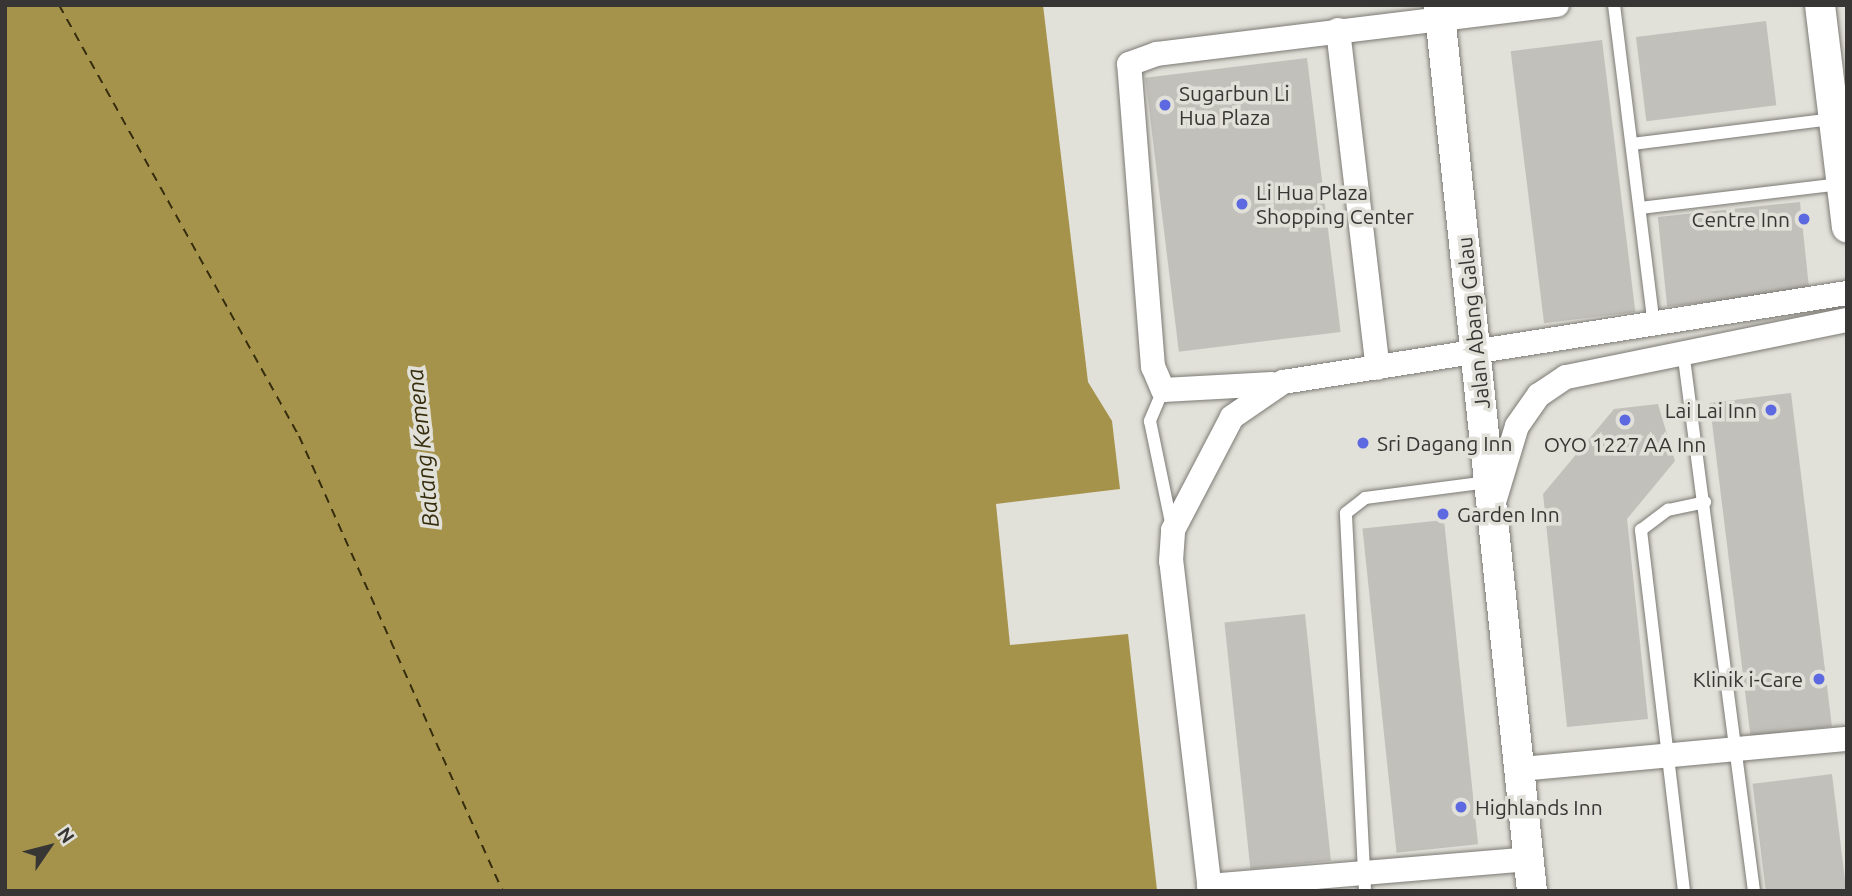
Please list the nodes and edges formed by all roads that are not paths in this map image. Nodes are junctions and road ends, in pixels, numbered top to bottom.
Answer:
1 (1557, 5) edge
2 (1614, 5) edge
3 (1820, 5) edge
4 (1440, 12) edge
5 (1338, 30) junction
6 (1835, 118) junction
7 (1632, 144) junction
8 (1842, 184) junction
9 (1640, 208) junction
10 (1847, 227) edge
11 (1847, 293) edge
12 (1847, 320) edge
13 (1654, 326) junction
14 (1683, 351) junction
15 (1477, 353) junction
16 (1378, 368) junction
17 (1283, 383) junction
18 (1163, 390) junction
19 (1488, 482) junction
20 (1705, 502) junction
21 (1491, 513) junction
22 (1173, 530) junction
23 (1847, 739) edge
24 (1740, 749) junction
25 (1664, 756) junction
26 (1521, 769) junction
27 (1529, 859) junction
28 (1364, 882) edge
29 (1209, 888) edge
30 (1532, 891) edge
31 (1684, 891) edge
32 (1754, 891) edge

1 - 4 street
2 - 7 lane
3 - 6 street
4 - 5 street
4 - 15 street, Jalan Abang Galau
5 - 16 street
5 - 18 street
6 - 7 lane
6 - 8 street
7 - 9 lane
8 - 9 lane
8 - 10 street
9 - 13 lane
11 - 13 street
12 - 14 street
13 - 15 street
14 - 20 lane
14 - 21 street
15 - 16 street
15 - 19 street, Jalan Abang Galau
16 - 17 street
17 - 18 street
17 - 22 street
18 - 22 lane
19 - 21 street, Jalan Abang Galau
19 - 28 lane
20 - 24 lane
20 - 25 lane
21 - 26 street, Jalan Abang Galau
22 - 29 street
23 - 24 street
24 - 25 street
24 - 32 lane
25 - 26 street
25 - 31 lane
26 - 27 street, Jalan Abang Galau
27 - 28 street
27 - 30 street, Jalan Abang Galau
28 - 29 street

